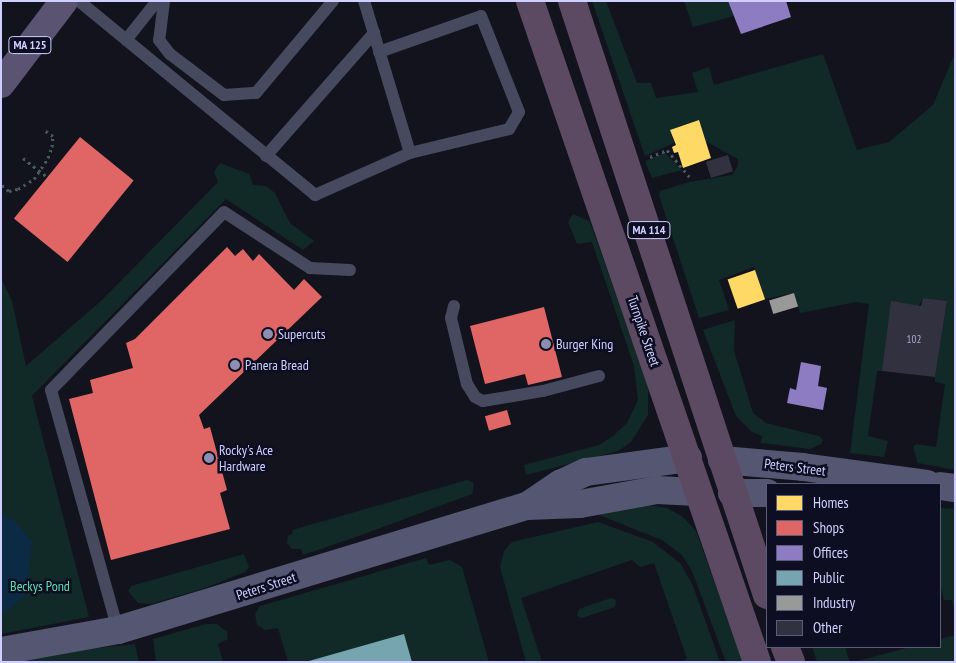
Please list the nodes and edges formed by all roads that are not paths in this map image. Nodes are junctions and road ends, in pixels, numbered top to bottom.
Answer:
1 (64, 1) edge
2 (80, 1) edge
3 (157, 1) edge
4 (164, 1) edge
5 (333, 1) edge
6 (364, 1) edge
7 (530, 1) edge
8 (572, 1) edge
9 (374, 33) junction
10 (126, 40) junction
11 (379, 52) junction
12 (1, 84) edge
13 (410, 153) junction
14 (266, 156) junction
15 (350, 270) dead end
16 (454, 306) dead end
17 (599, 376) dead end
18 (688, 458) junction
19 (722, 460) junction
20 (920, 483) edge
21 (941, 486) edge
22 (955, 488) edge
23 (697, 492) junction
24 (732, 493) junction
25 (766, 493) edge
26 (941, 498) edge
27 (955, 498) edge
28 (527, 506) junction
29 (766, 592) edge
30 (118, 630) junction
31 (786, 648) edge
32 (1, 652) edge
33 (757, 662) edge
34 (791, 662) edge

1 - 12 main road, MA 125
2 - 10 lane
3 - 10 lane
4 - 5 lane
6 - 9 lane
7 - 18 highway, Turnpike Street / MA 114
8 - 19 highway, MA 114
9 - 11 lane
9 - 14 lane
10 - 14 lane
11 - 13 lane
11 - 13 lane
13 - 14 lane
15 - 30 lane
16 - 17 lane
18 - 19 highway
18 - 23 highway, Turnpike Street / MA 114
18 - 28 main road, Peters Street
19 - 20 main road, Peters Street
19 - 24 highway, MA 114
21 - 22 main road
23 - 24 highway
23 - 28 main road, Peters Street
23 - 33 highway, Turnpike Street / MA 114
24 - 25 main road
24 - 29 highway, MA 114
26 - 27 main road
28 - 30 main road, Peters Street
30 - 32 main road, Peters Street
31 - 34 highway

